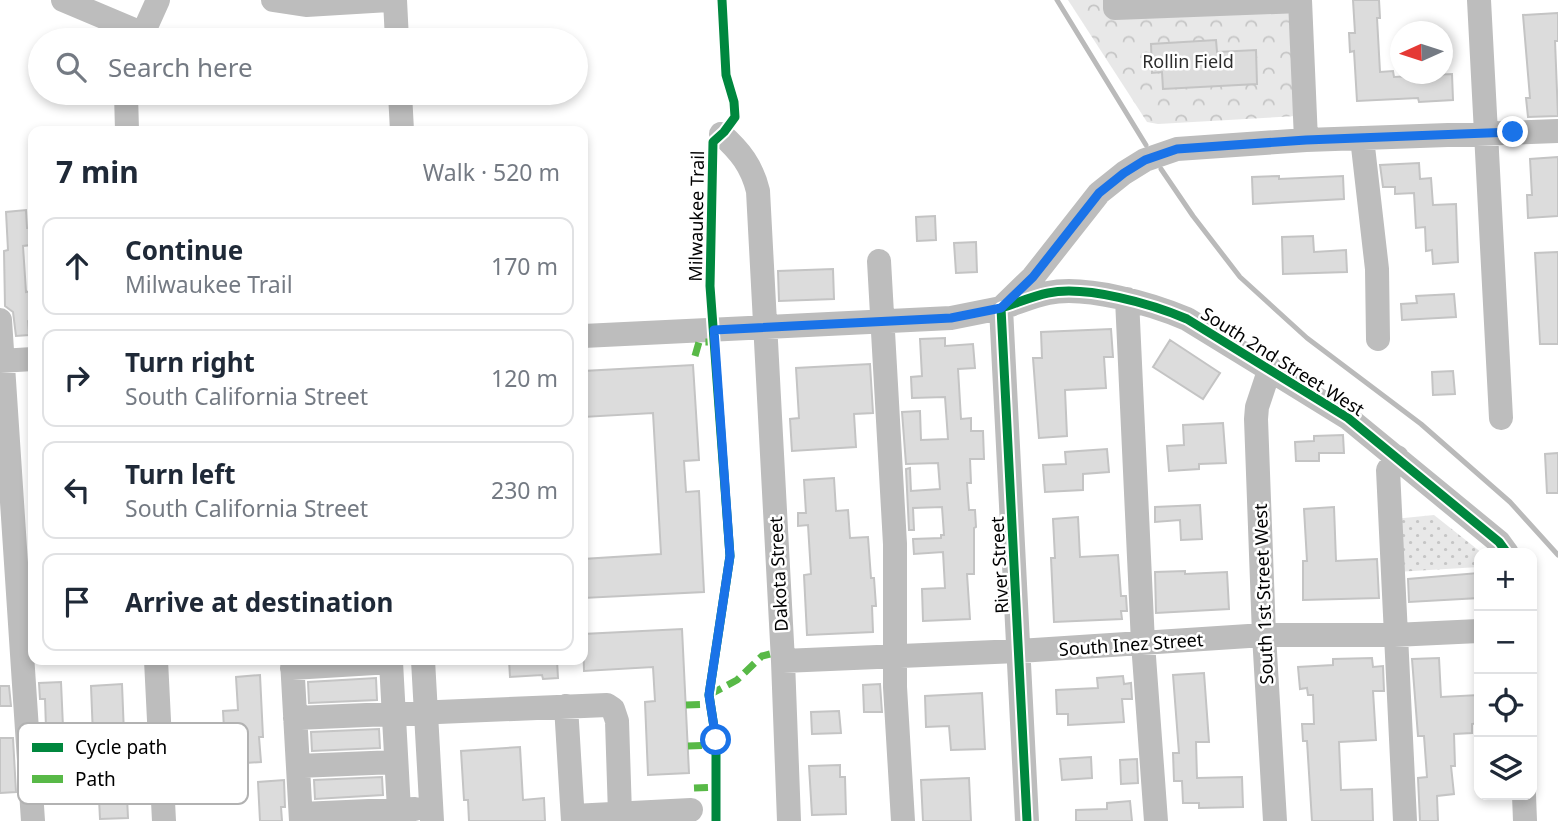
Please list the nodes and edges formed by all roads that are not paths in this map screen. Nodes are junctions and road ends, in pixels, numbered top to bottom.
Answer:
1 (63, 0) edge
2 (158, 0) edge
3 (273, 0) edge
4 (388, 0) edge
5 (395, 0) edge
6 (1115, 0) edge
7 (1300, 0) edge
8 (1479, 0) edge
9 (306, 2) edge
10 (125, 28) edge
11 (150, 28) edge
12 (396, 28) edge
13 (126, 105) edge
14 (401, 105) edge
15 (127, 126) edge
16 (402, 126) edge
17 (1558, 131) edge
18 (1486, 133) junction
19 (721, 134) dead end
20 (1362, 138) junction
21 (1306, 140) junction
22 (879, 261) dead end
23 (1127, 299) junction
24 (1001, 308) junction
25 (0, 320) edge
26 (883, 322) junction
27 (764, 327) junction
28 (588, 336) edge
29 (1378, 339) dead end
30 (28, 359) edge
31 (1, 361) edge
32 (1270, 368) junction
33 (1500, 418) dead end
34 (1397, 457) junction
35 (1503, 548) edge
36 (1474, 631) edge
37 (1264, 635) junction
38 (1394, 635) junction
39 (1143, 643) junction
40 (1019, 651) junction
41 (897, 656) junction
42 (18, 657) edge
43 (783, 661) junction
44 (156, 665) edge
45 (292, 665) edge
46 (391, 665) edge
47 (423, 665) edge
48 (566, 706) junction
49 (426, 712) junction
50 (393, 714) junction
51 (295, 718) junction
52 (24, 723) edge
53 (159, 723) edge
54 (396, 762) junction
55 (298, 766) junction
56 (1524, 800) edge
57 (399, 810) junction
58 (691, 810) dead end
59 (620, 814) junction
60 (432, 815) edge
61 (301, 818) edge
62 (573, 819) edge
63 (789, 821) edge
64 (903, 821) edge
65 (1027, 821) edge
66 (1156, 821) edge
67 (1275, 821) edge
68 (1405, 821) edge
69 (1525, 821) edge

1 - 10 street
2 - 11 street
3 - 9 street
4 - 9 street
5 - 12 street
6 - 7 street
7 - 21 street
8 - 18 street
13 - 15 street
14 - 16 street
17 - 18 street
18 - 20 street
18 - 33 street
19 - 27 street, Dakota Street
20 - 21 street
20 - 29 street
21 - 24 street
22 - 26 street
23 - 24 street, South 2nd Street West
23 - 32 street, South 2nd Street West
23 - 39 street
24 - 26 street, South 2nd Street West
24 - 40 street, River Street
25 - 31 street
26 - 27 street, South 2nd Street West
26 - 41 street
27 - 28 street, South 2nd Street West
27 - 43 street, Dakota Street
30 - 31 street
31 - 42 street
32 - 34 street, South 2nd Street West
32 - 37 street, South 1st Street West
34 - 35 street, South 2nd Street West
34 - 38 street
36 - 38 street, South Inez Street
37 - 38 street, South Inez Street
37 - 39 street, South Inez Street
37 - 67 street, South 1st Street West
38 - 68 street
39 - 40 street, South Inez Street
39 - 66 street
40 - 41 street, South Inez Street
40 - 65 street, River Street
41 - 43 street, South Inez Street
41 - 64 street
42 - 52 street
43 - 63 street, Dakota Street
44 - 53 street
45 - 51 street
46 - 50 street
47 - 49 street
48 - 49 street
48 - 59 street
48 - 62 street
49 - 50 street
49 - 60 street
50 - 51 street
50 - 54 street
51 - 55 street
54 - 55 street
54 - 57 street
55 - 61 street
56 - 69 street
57 - 60 street
57 - 61 street
58 - 59 street
59 - 62 street

